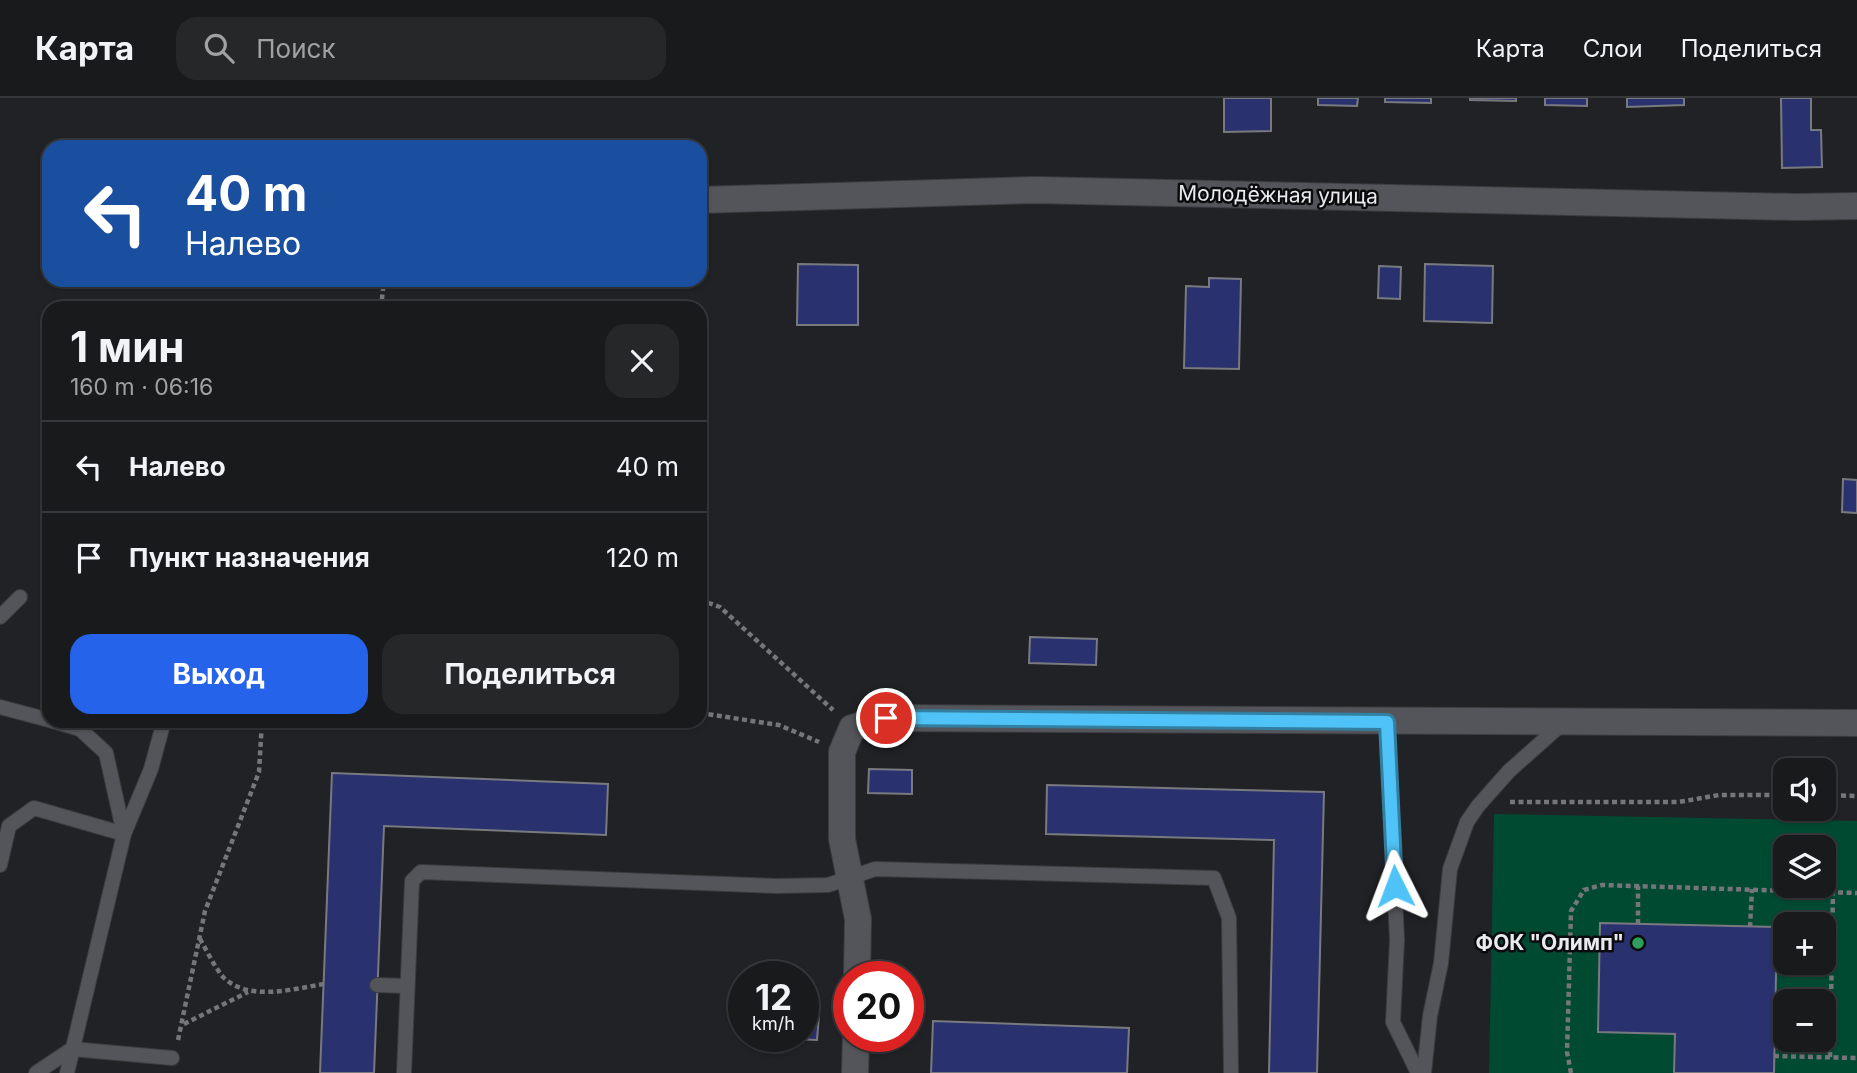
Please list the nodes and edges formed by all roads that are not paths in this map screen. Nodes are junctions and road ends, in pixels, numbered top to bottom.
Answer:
1 (707, 200) edge
2 (1857, 206) edge
3 (20, 597) dead end
4 (0, 617) edge
5 (0, 707) edge
6 (42, 719) edge
7 (1387, 722) junction
8 (1563, 722) junction
9 (1857, 723) edge
10 (76, 728) edge
11 (162, 728) edge
12 (124, 834) junction
13 (0, 865) edge
14 (851, 876) junction
15 (857, 961) edge
16 (377, 985) dead end
17 (407, 986) junction
18 (72, 1049) junction
19 (856, 1052) edge
20 (172, 1058) road end
21 (36, 1073) edge
22 (67, 1073) edge
23 (404, 1073) edge
24 (855, 1073) edge
25 (1231, 1073) edge
26 (1418, 1073) edge
27 (1424, 1073) edge

1 - 2 street, Молодёжная улица
3 - 4 lane
5 - 6 lane
7 - 8 street
7 - 14 street
7 - 26 lane
8 - 9 street
8 - 27 lane
10 - 12 lane
11 - 12 lane
12 - 13 lane
12 - 18 lane
14 - 15 street
14 - 17 lane
14 - 25 lane
16 - 17 lane
17 - 23 lane
18 - 20 lane
18 - 21 lane
18 - 22 lane
19 - 24 street

